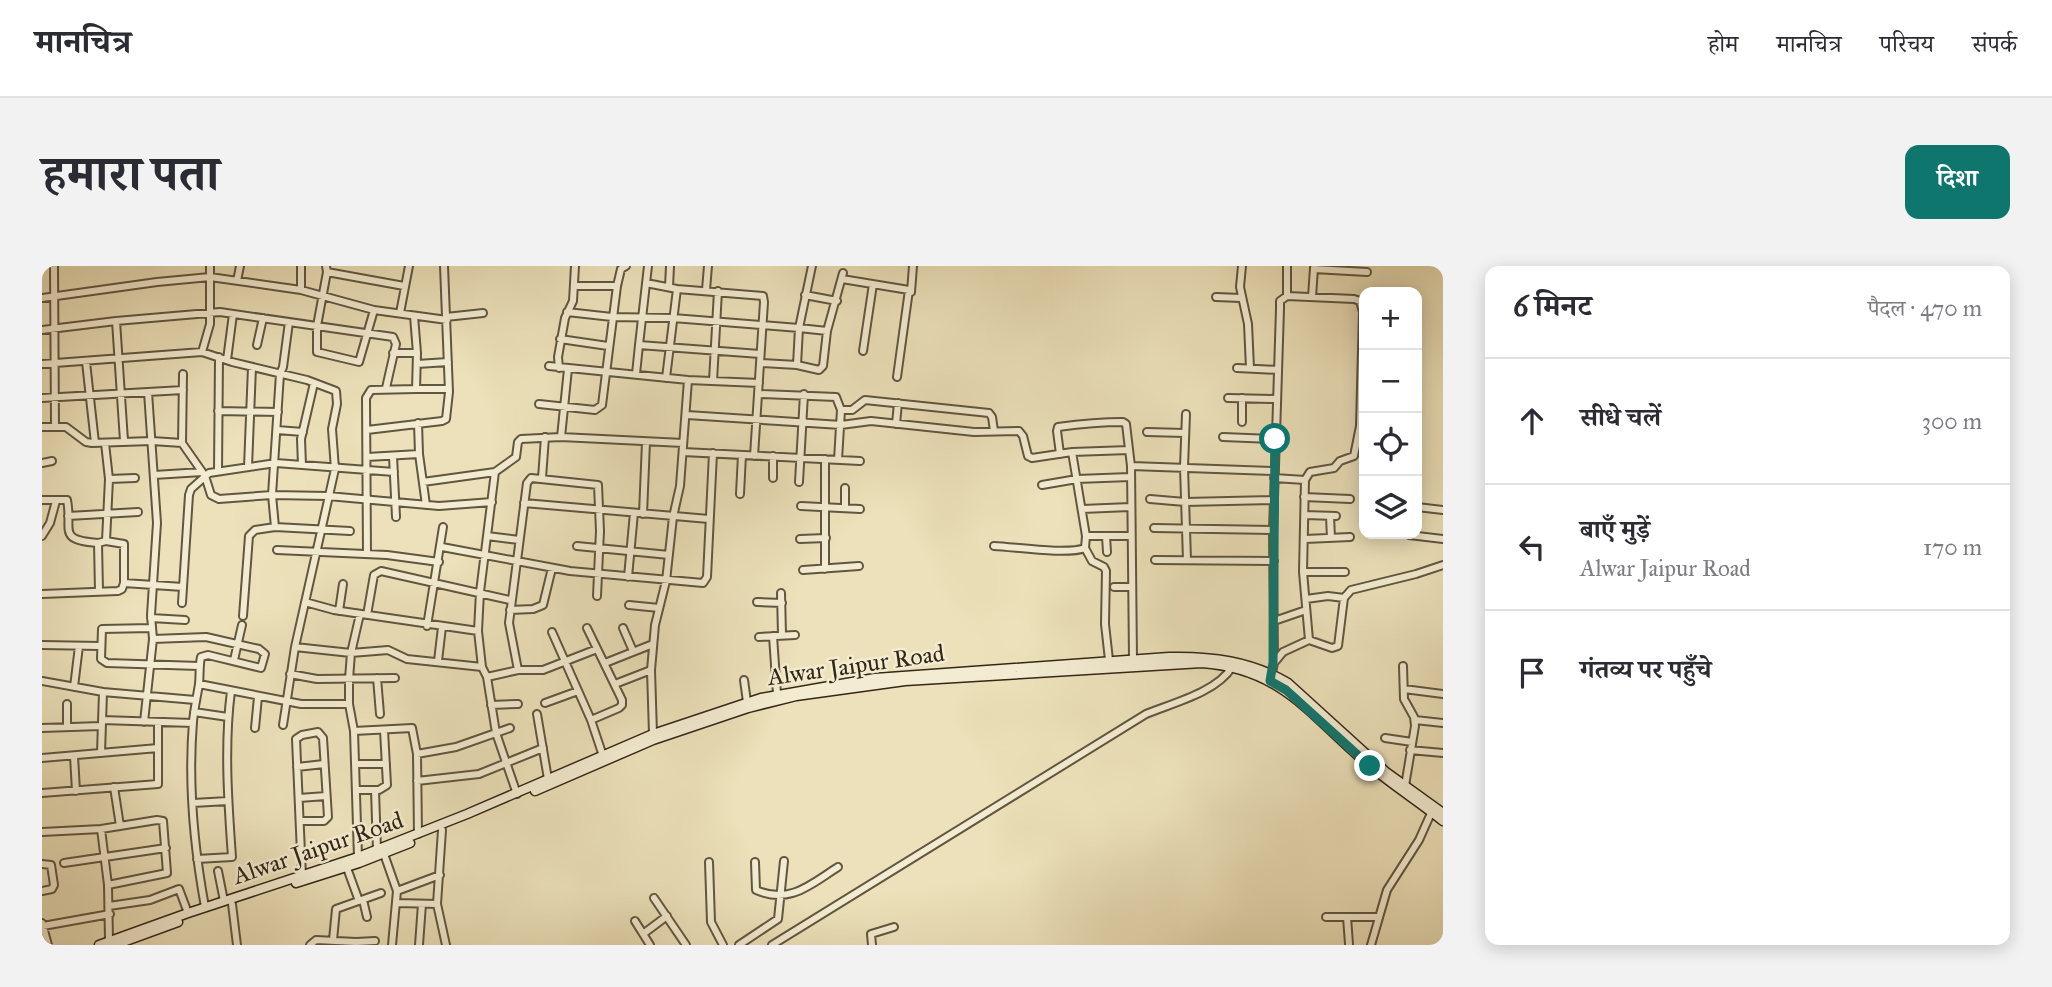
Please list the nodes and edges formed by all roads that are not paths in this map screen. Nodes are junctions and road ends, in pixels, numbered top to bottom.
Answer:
1 (54, 266) edge
2 (210, 266) edge
3 (240, 266) edge
4 (301, 266) edge
5 (409, 266) edge
6 (444, 266) edge
7 (575, 266) edge
8 (626, 266) edge
9 (648, 266) edge
10 (670, 266) edge
11 (708, 266) edge
12 (812, 266) edge
13 (913, 266) edge
14 (1242, 266) edge
15 (1287, 266) edge
16 (1314, 268) edge
17 (327, 269) edge
18 (1367, 272) dead end
19 (210, 277) junction
20 (237, 281) junction
21 (646, 283) junction
22 (873, 284) junction
23 (404, 286) junction
24 (575, 286) junction
25 (617, 286) junction
26 (669, 287) junction
27 (677, 289) junction
28 (301, 290) junction
29 (706, 290) junction
30 (718, 291) junction
31 (911, 292) junction
32 (322, 295) junction
33 (805, 295) junction
34 (54, 296) junction
35 (1287, 296) junction
36 (1216, 297) dead end
37 (1312, 297) junction
38 (42, 298) edge
39 (1241, 298) junction
40 (837, 301) junction
41 (374, 310) junction
42 (567, 312) junction
43 (209, 313) junction
44 (400, 313) junction
45 (483, 313) dead end
46 (233, 314) junction
47 (414, 316) junction
48 (612, 317) junction
49 (641, 317) junction
50 (263, 318) junction
51 (447, 318) junction
52 (673, 318) junction
53 (116, 321) junction
54 (289, 322) junction
55 (717, 322) junction
56 (762, 325) junction
57 (317, 326) junction
58 (54, 328) junction
59 (799, 328) junction
60 (42, 330) edge
61 (827, 331) junction
62 (367, 334) junction
63 (561, 340) junction
64 (257, 345) dead end
65 (639, 345) junction
66 (608, 346) junction
67 (670, 347) junction
68 (863, 351) dead end
69 (202, 352) junction
70 (714, 352) junction
71 (393, 353) junction
72 (417, 353) junction
73 (760, 354) junction
74 (219, 357) junction
75 (119, 359) junction
76 (228, 360) junction
77 (86, 362) junction
78 (448, 362) junction
79 (760, 363) junction
80 (54, 364) junction
81 (417, 364) junction
82 (42, 365) edge
83 (797, 365) junction
84 (549, 366) dead end
85 (252, 367) junction
86 (559, 368) junction
87 (1237, 368) dead end
88 (1250, 368) junction
89 (569, 369) junction
90 (1278, 370) junction
91 (604, 371) junction
92 (183, 374) dead end
93 (280, 374) junction
94 (636, 374) junction
95 (897, 377) dead end
96 (666, 378) junction
97 (688, 380) junction
98 (713, 382) junction
99 (314, 383) junction
100 (759, 383) junction
101 (386, 388) junction
102 (416, 389) junction
103 (449, 389) junction
104 (183, 390) junction
105 (148, 392) junction
106 (122, 394) junction
107 (759, 394) junction
108 (804, 394) junction
109 (90, 396) junction
110 (42, 398) edge
111 (54, 398) junction
112 (1228, 398) dead end
113 (1242, 398) junction
114 (1276, 399) junction
115 (898, 403) junction
116 (539, 404) dead end
117 (565, 407) junction
118 (249, 410) junction
119 (841, 410) junction
120 (218, 411) junction
121 (278, 412) junction
122 (1186, 414) dead end
123 (687, 415) junction
124 (756, 420) junction
125 (418, 422) junction
126 (803, 422) junction
127 (1242, 422) dead end
128 (896, 424) junction
129 (841, 425) junction
130 (55, 426) junction
131 (42, 427) edge
132 (277, 430) junction
133 (367, 430) junction
134 (994, 431) junction
135 (303, 432) junction
136 (1147, 432) dead end
137 (1185, 433) junction
138 (545, 437) junction
139 (561, 437) junction
140 (1223, 437) dead end
141 (1275, 439) junction
142 (152, 441) junction
143 (124, 442) junction
144 (646, 442) junction
145 (95, 443) junction
146 (105, 443) junction
147 (182, 443) junction
148 (683, 443) junction
149 (1129, 450) junction
150 (533, 452) dead end
151 (683, 452) junction
152 (1072, 452) junction
153 (543, 453) junction
154 (713, 453) junction
155 (419, 454) junction
156 (1060, 454) junction
157 (393, 456) junction
158 (742, 456) junction
159 (754, 456) junction
160 (774, 456) junction
161 (367, 457) junction
162 (801, 457) junction
163 (825, 459) junction
164 (838, 460) junction
165 (52, 461) dead end
166 (860, 461) dead end
167 (42, 463) edge
168 (276, 463) junction
169 (302, 465) junction
170 (1131, 466) junction
171 (248, 467) junction
172 (1184, 467) junction
173 (335, 469) junction
174 (368, 470) junction
175 (218, 471) junction
176 (394, 472) junction
177 (495, 472) junction
178 (154, 474) junction
179 (204, 474) junction
180 (1275, 475) junction
181 (1130, 477) junction
182 (135, 478) dead end
183 (542, 478) junction
184 (774, 478) dead end
185 (109, 479) junction
186 (1077, 479) junction
187 (1305, 480) junction
188 (423, 482) junction
189 (799, 482) dead end
190 (1042, 485) dead end
191 (845, 488) dead end
192 (740, 494) dead end
193 (272, 495) junction
194 (328, 496) junction
195 (1304, 497) junction
196 (1150, 499) dead end
197 (1350, 499) dead end
198 (42, 500) edge
199 (56, 500) junction
200 (368, 500) junction
201 (1274, 500) junction
202 (492, 502) junction
203 (1185, 502) junction
204 (394, 503) junction
205 (524, 503) junction
206 (426, 505) junction
207 (801, 506) dead end
208 (1130, 507) junction
209 (826, 508) junction
210 (845, 508) junction
211 (1422, 508) edge
212 (860, 509) dead end
213 (1082, 509) junction
214 (1443, 510) edge
215 (600, 511) junction
216 (138, 512) dead end
217 (634, 513) junction
218 (107, 514) junction
219 (643, 514) junction
220 (1305, 515) junction
221 (68, 516) junction
222 (396, 517) dead end
223 (673, 517) junction
224 (709, 519) junction
225 (275, 527) junction
226 (443, 527) dead end
227 (1154, 528) dead end
228 (321, 530) junction
229 (1186, 530) junction
230 (1273, 530) junction
231 (350, 531) dead end
232 (42, 536) edge
233 (487, 536) junction
234 (1086, 536) junction
235 (1131, 536) junction
236 (1106, 537) junction
237 (1349, 537) dead end
238 (1422, 537) edge
239 (826, 538) junction
240 (1331, 538) junction
241 (800, 539) dead end
242 (1305, 539) junction
243 (1443, 539) edge
244 (519, 540) junction
245 (102, 542) junction
246 (994, 545) dead end
247 (577, 546) dead end
248 (442, 547) junction
249 (600, 548) junction
250 (1085, 548) junction
251 (277, 550) dead end
252 (315, 551) junction
253 (630, 551) junction
254 (1107, 552) dead end
255 (367, 554) junction
256 (669, 555) junction
257 (484, 556) junction
258 (1155, 560) dead end
259 (1187, 560) junction
260 (1274, 561) junction
261 (439, 562) junction
262 (516, 562) junction
263 (1443, 565) edge
264 (859, 566) dead end
265 (552, 568) junction
266 (825, 569) junction
267 (803, 570) dead end
268 (1304, 572) junction
269 (1345, 572) dead end
270 (598, 573) junction
271 (628, 577) junction
272 (666, 581) junction
273 (434, 582) junction
274 (124, 583) junction
275 (152, 584) junction
276 (343, 584) dead end
277 (183, 587) junction
278 (1114, 587) dead end
279 (1131, 587) junction
280 (99, 592) junction
281 (480, 592) junction
282 (781, 593) dead end
283 (42, 594) edge
284 (597, 596) dead end
285 (1306, 598) junction
286 (1343, 598) junction
287 (510, 600) junction
288 (757, 602) dead end
289 (182, 603) dead end
290 (305, 603) junction
291 (782, 603) junction
292 (629, 605) dead end
293 (659, 608) junction
294 (1306, 610) junction
295 (339, 611) junction
296 (510, 611) junction
297 (363, 614) junction
298 (243, 616) dead end
299 (150, 618) junction
300 (185, 620) dead end
301 (1274, 621) junction
302 (242, 625) dead end
303 (427, 625) junction
304 (442, 627) junction
305 (151, 628) junction
306 (587, 628) dead end
307 (623, 628) dead end
308 (478, 631) junction
309 (552, 632) dead end
310 (782, 635) junction
311 (795, 635) dead end
312 (773, 636) junction
313 (759, 637) dead end
314 (153, 639) junction
315 (1309, 640) junction
316 (237, 644) junction
317 (653, 644) junction
318 (42, 645) edge
319 (79, 646) junction
320 (100, 646) junction
321 (295, 647) junction
322 (597, 649) junction
323 (633, 651) junction
324 (351, 653) junction
325 (1133, 659) junction
326 (234, 660) junction
327 (438, 661) junction
328 (564, 661) junction
329 (1116, 662) junction
330 (605, 663) junction
331 (1273, 663) junction
332 (151, 664) junction
333 (199, 666) junction
334 (1404, 666) dead end
335 (482, 667) junction
336 (1232, 667) junction
337 (518, 670) junction
338 (651, 670) junction
339 (290, 674) junction
340 (487, 677) junction
341 (1271, 677) junction
342 (377, 678) junction
343 (395, 678) dead end
344 (349, 679) junction
345 (744, 680) dead end
346 (42, 681) edge
347 (199, 684) junction
348 (615, 684) junction
349 (74, 687) junction
350 (1404, 689) junction
351 (231, 691) junction
352 (578, 691) junction
353 (103, 692) junction
354 (777, 694) junction
355 (1443, 694) edge
356 (148, 695) junction
357 (258, 697) junction
358 (195, 700) junction
359 (287, 702) junction
360 (747, 702) junction
361 (67, 704) dead end
362 (349, 704) junction
363 (518, 704) dead end
364 (545, 704) dead end
365 (491, 705) junction
366 (194, 712) junction
367 (380, 714) dead end
368 (537, 714) dead end
369 (228, 717) junction
370 (591, 720) junction
371 (1415, 720) junction
372 (144, 722) junction
373 (158, 722) junction
374 (101, 723) junction
375 (193, 723) junction
376 (1443, 723) edge
377 (283, 725) dead end
378 (67, 727) junction
379 (42, 728) edge
380 (255, 728) dead end
381 (510, 729) dead end
382 (384, 730) junction
383 (354, 731) junction
384 (496, 733) junction
385 (653, 734) junction
386 (1385, 738) dead end
387 (1412, 742) junction
388 (158, 748) junction
389 (543, 748) junction
390 (1410, 750) junction
391 (101, 753) junction
392 (1443, 753) edge
393 (417, 754) junction
394 (74, 756) junction
395 (603, 756) junction
396 (42, 758) edge
397 (507, 762) junction
398 (324, 764) junction
399 (355, 764) junction
400 (386, 764) junction
401 (297, 766) junction
402 (548, 779) junction
403 (416, 781) junction
404 (1405, 786) junction
405 (114, 787) junction
406 (356, 790) junction
407 (375, 790) junction
408 (76, 791) junction
409 (42, 793) edge
410 (517, 794) junction
411 (326, 796) junction
412 (299, 798) junction
413 (228, 801) junction
414 (193, 803) junction
415 (1433, 809) junction
416 (1443, 813) edge
417 (300, 821) junction
418 (1443, 821) edge
419 (120, 826) junction
420 (101, 829) junction
421 (442, 830) junction
422 (42, 832) edge
423 (418, 834) junction
424 (166, 848) junction
425 (381, 852) junction
426 (105, 857) junction
427 (358, 857) junction
428 (197, 859) junction
429 (784, 861) dead end
430 (709, 862) dead end
431 (755, 862) dead end
432 (64, 863) dead end
433 (42, 864) edge
434 (838, 867) dead end
435 (347, 868) junction
436 (218, 871) dead end
437 (440, 875) junction
438 (302, 876) junction
439 (108, 885) junction
440 (42, 891) edge
441 (397, 891) junction
442 (381, 893) dead end
443 (782, 894) junction
444 (654, 898) dead end
445 (361, 900) junction
446 (228, 903) junction
447 (398, 903) junction
448 (422, 904) junction
449 (438, 904) junction
450 (109, 906) junction
451 (205, 907) junction
452 (188, 913) junction
453 (110, 914) junction
454 (667, 916) junction
455 (367, 917) dead end
456 (1326, 917) dead end
457 (1347, 917) junction
458 (1379, 917) junction
459 (635, 921) dead end
460 (42, 924) edge
461 (894, 927) dead end
462 (643, 934) junction
463 (333, 940) junction
464 (375, 941) dead end
465 (112, 943) edge
466 (356, 944) edge
467 (683, 944) edge
468 (872, 944) edge
469 (1349, 944) edge
470 (48, 945) edge
471 (99, 945) edge
472 (237, 945) edge
473 (310, 945) edge
474 (392, 945) edge
475 (419, 945) edge
476 (446, 945) edge
477 (650, 945) edge
478 (723, 945) edge
479 (739, 945) edge
480 (772, 945) edge
481 (862, 945) edge
482 (1371, 945) edge

1 - 34 street
2 - 19 street
3 - 20 street
4 - 28 street
5 - 23 street
6 - 51 street
7 - 24 street
8 - 25 street
9 - 21 street
10 - 26 street
11 - 29 street
12 - 33 street
13 - 31 street
14 - 39 street
15 - 35 street
16 - 18 street
16 - 37 street
17 - 23 street
17 - 32 street
19 - 20 street
19 - 34 street
19 - 43 street
20 - 28 street
21 - 26 street
21 - 49 street
22 - 31 street
22 - 40 street
22 - 68 street
23 - 44 street
24 - 25 street
24 - 42 street
25 - 48 street
26 - 27 street
27 - 29 street
27 - 52 street
28 - 32 street
29 - 30 street
30 - 55 street
30 - 56 street
31 - 95 street
32 - 41 street
32 - 57 street
33 - 40 street
33 - 59 street
34 - 38 street
34 - 58 street
35 - 37 street
35 - 90 street
36 - 39 street
37 - 187 street
39 - 88 street
40 - 61 street
41 - 44 street
41 - 62 street
42 - 48 street
42 - 63 street
43 - 46 street
43 - 53 street
43 - 69 street
44 - 47 street
45 - 51 street
46 - 50 street
46 - 76 street
47 - 51 street
47 - 72 street
48 - 49 street
48 - 66 street
49 - 52 street
49 - 65 street
50 - 54 street
50 - 64 street
51 - 78 street
52 - 55 street
52 - 67 street
53 - 58 street
53 - 75 street
54 - 57 street
54 - 93 street
55 - 56 street
55 - 70 street
56 - 59 street
56 - 73 street
57 - 62 street
57 - 62 street
58 - 60 street
58 - 80 street
59 - 61 street
59 - 83 street
61 - 83 street
62 - 71 street
63 - 66 street
63 - 86 street
65 - 67 street
65 - 94 street
66 - 91 street
67 - 70 street
67 - 96 street
69 - 74 street
69 - 75 street
70 - 73 street
70 - 98 street
71 - 72 street
71 - 101 street
72 - 81 street
73 - 79 street
74 - 76 street
74 - 120 street
75 - 77 street
75 - 106 street
76 - 85 street
77 - 80 street
77 - 109 street
78 - 81 street
78 - 103 street
79 - 83 street
79 - 100 street
80 - 82 street
80 - 111 street
81 - 102 street
84 - 86 street
85 - 93 street
85 - 118 street
86 - 89 street
87 - 88 street
88 - 90 street
89 - 91 street
89 - 117 street
90 - 114 street
91 - 94 street
91 - 117 street
92 - 104 street
93 - 99 street
93 - 121 street
94 - 96 street
96 - 97 street
97 - 98 street
97 - 123 street
98 - 100 street
99 - 135 street
99 - 173 street
100 - 107 street
101 - 102 street
101 - 133 street
102 - 103 street
103 - 125 street
104 - 105 street
104 - 147 street
105 - 106 street
105 - 142 street
106 - 109 street
106 - 143 street
107 - 108 street
107 - 124 street
108 - 119 street
108 - 126 street
109 - 111 street
109 - 145 street
110 - 111 street
111 - 130 street
112 - 113 street
113 - 114 street
113 - 127 street
114 - 141 street
115 - 119 street
115 - 128 street
115 - 134 street
116 - 117 street
117 - 139 street
118 - 120 street
118 - 121 street
118 - 171 street
119 - 129 street
120 - 175 street
121 - 132 street
122 - 137 street
123 - 124 street
123 - 148 street
124 - 126 street
124 - 159 street
125 - 133 street
125 - 155 street
126 - 129 street
126 - 162 street
128 - 129 street
128 - 134 street
129 - 164 street
130 - 131 street
130 - 145 street
132 - 135 street
132 - 168 street
133 - 161 street
134 - 156 street
135 - 169 street
136 - 137 street
137 - 172 street
138 - 139 street
138 - 153 street
138 - 177 street
139 - 144 street
140 - 141 street
141 - 180 street
142 - 143 street
142 - 147 street
142 - 178 street
143 - 146 street
144 - 148 street
144 - 219 street
145 - 146 street
146 - 185 street
147 - 179 street
148 - 151 street
149 - 152 street
149 - 156 street
149 - 170 street
150 - 153 street
151 - 154 street
151 - 223 street
152 - 156 street
152 - 186 street
153 - 183 street
154 - 158 street
154 - 224 street
155 - 157 street
155 - 188 street
157 - 161 street
157 - 176 street
158 - 159 street
158 - 192 street
159 - 160 street
160 - 162 street
160 - 184 street
161 - 174 street
162 - 163 street
162 - 189 street
163 - 164 street
163 - 209 street
164 - 166 street
165 - 167 street
168 - 169 street
168 - 171 street
168 - 193 street
169 - 173 street
170 - 172 street
170 - 181 street
171 - 175 street
172 - 180 street
172 - 203 street
173 - 174 street
173 - 194 street
174 - 176 street
174 - 200 street
175 - 179 street
176 - 204 street
177 - 188 street
177 - 202 street
178 - 179 street
178 - 275 street
179 - 193 street
179 - 277 street
180 - 187 street
180 - 201 street
181 - 186 street
181 - 208 street
182 - 185 street
183 - 205 street
183 - 215 street
185 - 218 street
186 - 190 street
186 - 213 street
187 - 195 street
188 - 206 street
191 - 210 street
193 - 194 street
193 - 225 street
194 - 200 street
194 - 228 street
195 - 197 street
195 - 220 street
196 - 203 street
198 - 199 street
199 - 221 street
199 - 232 street
200 - 204 street
200 - 255 street
201 - 203 street
201 - 230 street
202 - 206 street
202 - 233 street
203 - 229 street
204 - 206 street
204 - 222 street
205 - 215 street
205 - 244 street
207 - 209 street
208 - 213 street
208 - 235 street
209 - 210 street
209 - 239 street
210 - 212 street
211 - 214 street
213 - 234 street
215 - 217 street
215 - 249 street
216 - 218 street
217 - 219 street
217 - 253 street
218 - 221 street
218 - 245 street
219 - 223 street
220 - 240 street
220 - 242 street
221 - 245 street
223 - 224 street
223 - 256 street
224 - 272 street
225 - 228 street
225 - 298 street
226 - 248 street
227 - 229 street
228 - 231 street
228 - 252 street
229 - 230 street
229 - 259 street
230 - 260 street
233 - 244 street
233 - 257 street
234 - 236 street
234 - 250 street
235 - 236 street
235 - 279 street
236 - 254 street
237 - 240 street
238 - 243 street
239 - 241 street
239 - 266 street
240 - 242 street
242 - 268 street
244 - 262 street
245 - 274 street
245 - 280 street
246 - 250 street
247 - 249 street
248 - 257 street
248 - 261 street
249 - 253 street
249 - 270 street
250 - 329 street
251 - 252 street
252 - 255 street
252 - 290 street
253 - 256 street
253 - 271 street
255 - 261 street
256 - 272 street
257 - 262 street
257 - 281 street
258 - 259 street
259 - 260 street
260 - 301 street
261 - 273 street
262 - 265 street
262 - 287 street
263 - 286 street
264 - 266 street
265 - 270 street
265 - 296 street
266 - 267 street
268 - 269 street
268 - 285 street
270 - 271 street
270 - 284 street
271 - 272 street
272 - 293 street
273 - 281 street
273 - 297 street
273 - 303 street
274 - 275 street
274 - 280 street
275 - 277 street
275 - 299 street
276 - 295 street
277 - 289 street
278 - 279 street
279 - 325 street
280 - 283 street
281 - 287 street
281 - 308 street
282 - 291 street
285 - 286 street
285 - 294 street
286 - 315 street
287 - 296 street
288 - 291 street
290 - 295 street
290 - 321 street
291 - 310 street
292 - 293 street
293 - 317 street
294 - 301 street
294 - 315 street
295 - 297 street
296 - 337 street
297 - 303 street
297 - 324 street
299 - 300 street
299 - 305 street
301 - 331 street
302 - 316 street
303 - 304 street
304 - 308 street
304 - 327 street
305 - 314 street
305 - 320 street
306 - 322 street
307 - 323 street
308 - 335 street
309 - 328 street
310 - 311 street
310 - 312 street
312 - 313 street
312 - 354 street
314 - 316 street
314 - 332 street
315 - 331 street
316 - 326 street
316 - 326 street
317 - 323 street
317 - 338 street
318 - 319 street
319 - 320 street
319 - 349 street
320 - 332 street
321 - 324 street
321 - 339 street
322 - 328 street
322 - 330 street
323 - 330 street
324 - 327 street
324 - 344 street
325 - 329 main road, Alwar Jaipur Road
325 - 341 main road, Alwar Jaipur Road
326 - 333 street
327 - 335 street
328 - 337 street
328 - 352 street
329 - 336 main road, Alwar Jaipur Road
329 - 354 main road, Alwar Jaipur Road
329 - 421 main road, Alwar Jaipur Road
330 - 348 street
331 - 341 street
332 - 333 street
332 - 356 street
333 - 347 street
334 - 350 street
335 - 340 street
336 - 341 main road, Alwar Jaipur Road
336 - 480 street
337 - 340 street
338 - 348 street
338 - 385 street
339 - 344 street
339 - 359 street
340 - 365 street
341 - 404 main road, Alwar Jaipur Road
341 - 415 main road, Alwar Jaipur Road
342 - 343 street
342 - 344 street
342 - 367 street
344 - 362 street
345 - 360 street
346 - 349 street
347 - 351 street
347 - 358 street
348 - 370 street
349 - 353 street
350 - 355 street
350 - 371 street
351 - 357 street
351 - 369 street
352 - 364 street
352 - 370 street
353 - 356 street
353 - 374 street
354 - 360 main road, Alwar Jaipur Road
356 - 358 street
356 - 372 street
357 - 359 street
357 - 380 street
358 - 366 street
359 - 362 street
359 - 377 street
360 - 385 main road, Alwar Jaipur Road
361 - 378 street
362 - 383 street
363 - 365 street
365 - 384 street
366 - 369 street
366 - 375 street
368 - 389 street
369 - 413 street
370 - 395 street
371 - 376 street
371 - 387 street
372 - 373 street
372 - 374 street
373 - 375 street
373 - 388 street
374 - 378 street
374 - 391 street
375 - 414 street
378 - 379 street
381 - 384 street
382 - 383 street
382 - 393 street
382 - 400 street
383 - 399 street
384 - 393 street
384 - 397 street
385 - 395 main road, Alwar Jaipur Road
386 - 387 street
387 - 390 street
388 - 391 street
388 - 405 street
389 - 397 street
389 - 402 street
390 - 392 street
390 - 404 street
391 - 394 street
393 - 403 street
394 - 396 street
394 - 408 street
395 - 402 main road, Alwar Jaipur Road
397 - 403 street
397 - 410 street
398 - 401 street
398 - 401 street
398 - 411 street
399 - 400 street
399 - 406 street
400 - 407 street
401 - 412 street
402 - 410 main road, Alwar Jaipur Road
403 - 423 street
404 - 415 main road, Alwar Jaipur Road
405 - 408 street
405 - 419 street
406 - 407 street
406 - 427 street
407 - 425 street
408 - 409 street
410 - 423 main road, Alwar Jaipur Road
411 - 412 street
411 - 417 street
412 - 417 street
413 - 414 street
413 - 428 street
414 - 428 street
415 - 416 main road, Alwar Jaipur Road
415 - 418 main road, Alwar Jaipur Road
415 - 458 street
417 - 438 street
419 - 420 street
419 - 424 street
420 - 422 street
420 - 426 street
421 - 425 main road, Alwar Jaipur Road
421 - 437 street
423 - 425 main road, Alwar Jaipur Road
424 - 426 street
424 - 439 street
425 - 427 main road, Alwar Jaipur Road
425 - 435 main road, Alwar Jaipur Road
425 - 441 street
426 - 432 street
426 - 439 street
427 - 438 main road, Alwar Jaipur Road
428 - 451 street
429 - 443 street
430 - 478 street
431 - 443 street
433 - 440 street
434 - 443 street
435 - 445 street
435 - 446 main road, Alwar Jaipur Road
436 - 446 street
437 - 441 street
437 - 449 street
438 - 446 main road, Alwar Jaipur Road
439 - 450 street
441 - 447 street
442 - 445 street
443 - 479 street
444 - 454 street
445 - 455 street
445 - 463 street
446 - 451 main road, Alwar Jaipur Road
446 - 465 main road, Alwar Jaipur Road
446 - 472 street
447 - 448 street
447 - 474 street
448 - 449 street
448 - 475 street
449 - 476 street
450 - 452 street
450 - 453 street
451 - 452 main road, Alwar Jaipur Road
452 - 465 main road, Alwar Jaipur Road
453 - 460 street
453 - 465 street
454 - 462 street
454 - 467 street
456 - 457 street
457 - 458 street
457 - 469 street
458 - 482 street
459 - 462 street
460 - 470 street
461 - 468 street
462 - 477 street
463 - 466 street
463 - 473 street
464 - 466 street
465 - 471 main road, Alwar Jaipur Road
468 - 481 street

